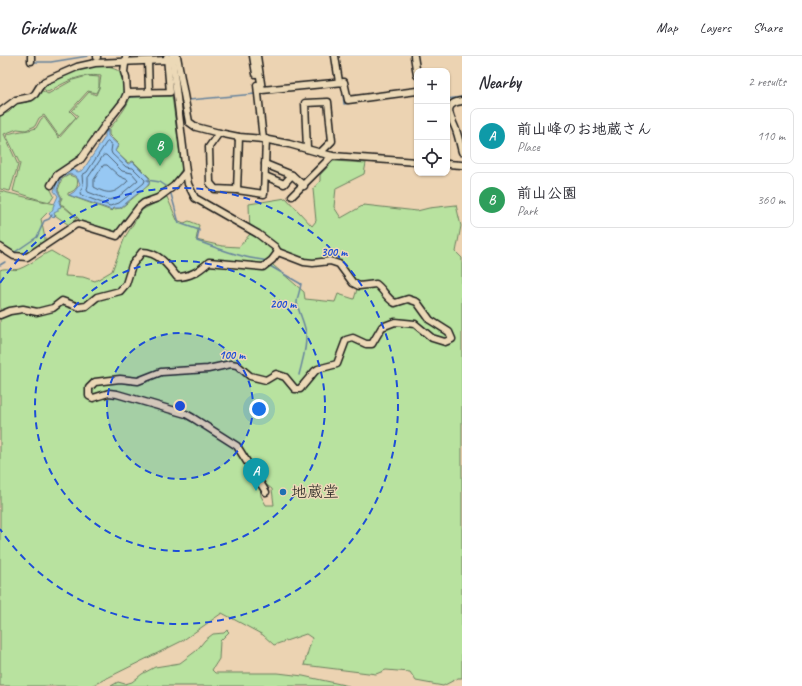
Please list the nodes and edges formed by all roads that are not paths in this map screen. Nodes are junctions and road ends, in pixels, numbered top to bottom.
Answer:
1 (177, 56) edge
2 (253, 56) edge
3 (258, 56) edge
4 (335, 56) edge
5 (414, 56) edge
6 (169, 57) edge
7 (126, 59) edge
8 (148, 61) junction
9 (416, 68) edge
10 (339, 82) junction
11 (414, 91) edge
12 (149, 92) junction
13 (127, 93) junction
14 (462, 101) edge
15 (0, 112) edge
16 (219, 133) junction
17 (238, 137) junction
18 (264, 139) junction
19 (307, 149) junction
20 (462, 152) edge
21 (320, 153) junction
22 (332, 156) junction
23 (414, 162) edge
24 (265, 164) junction
25 (450, 164) edge
26 (462, 165) edge
27 (186, 172) junction
28 (292, 175) junction
29 (265, 176) junction
30 (51, 185) dead end
31 (304, 186) junction
32 (237, 190) junction
33 (292, 196) dead end
34 (0, 248) edge
35 (278, 252) junction
36 (0, 315) edge
37 (266, 492) dead end

1 - 16 street
2 - 18 street
3 - 10 street
4 - 10 street
5 - 9 street
6 - 8 street
6 - 12 street
6 - 27 street
7 - 8 street
7 - 13 street
7 - 15 street
8 - 12 street
10 - 11 street
12 - 13 street
13 - 30 street
14 - 20 street
16 - 17 street
16 - 32 street
17 - 18 street
17 - 32 street
18 - 19 street
18 - 24 street
19 - 21 street
19 - 21 street
21 - 22 street
22 - 23 street
22 - 31 street
24 - 28 street
24 - 29 street
25 - 26 street
27 - 34 street
27 - 35 street
28 - 29 street
28 - 31 street
29 - 32 street
31 - 33 street
35 - 36 street
35 - 37 street

